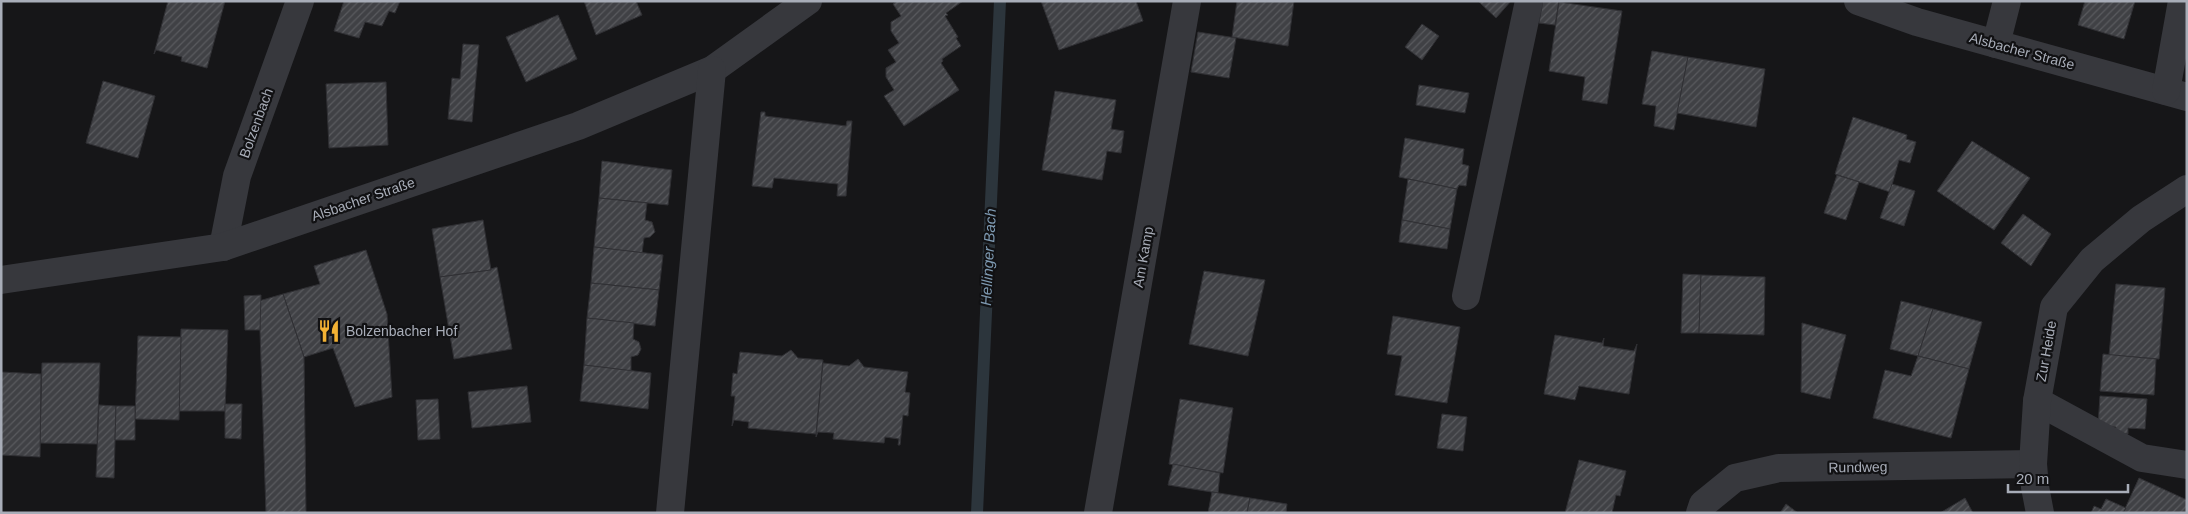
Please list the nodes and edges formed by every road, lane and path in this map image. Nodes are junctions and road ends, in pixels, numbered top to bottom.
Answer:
1 (300, 1) edge
2 (808, 1) edge
3 (1187, 1) edge
4 (1529, 1) edge
5 (1858, 1) edge
6 (2007, 1) edge
7 (2182, 1) edge
8 (1996, 44) junction
9 (712, 70) junction
10 (2177, 94) edge
11 (2187, 189) edge
12 (223, 247) junction
13 (1, 280) edge
14 (1466, 296) dead end
15 (2038, 401) junction
16 (2034, 464) junction
17 (2187, 465) edge
18 (670, 513) edge
19 (1098, 513) edge
20 (1700, 513) edge
21 (2040, 513) edge

1 - 12 street, Bolzenbach
2 - 9 street, Alsbacher Straße
3 - 19 street, Am Kamp
4 - 14 street
5 - 8 street, Alsbacher Straße
6 - 8 street
7 - 10 street
8 - 10 street, Alsbacher Straße
9 - 12 street, Alsbacher Straße
9 - 18 street
11 - 15 street, Zur Heide
12 - 13 street, Alsbacher Straße
15 - 16 street, Zur Heide
15 - 17 street
16 - 20 street, Rundweg
16 - 21 street, Zur Heide

